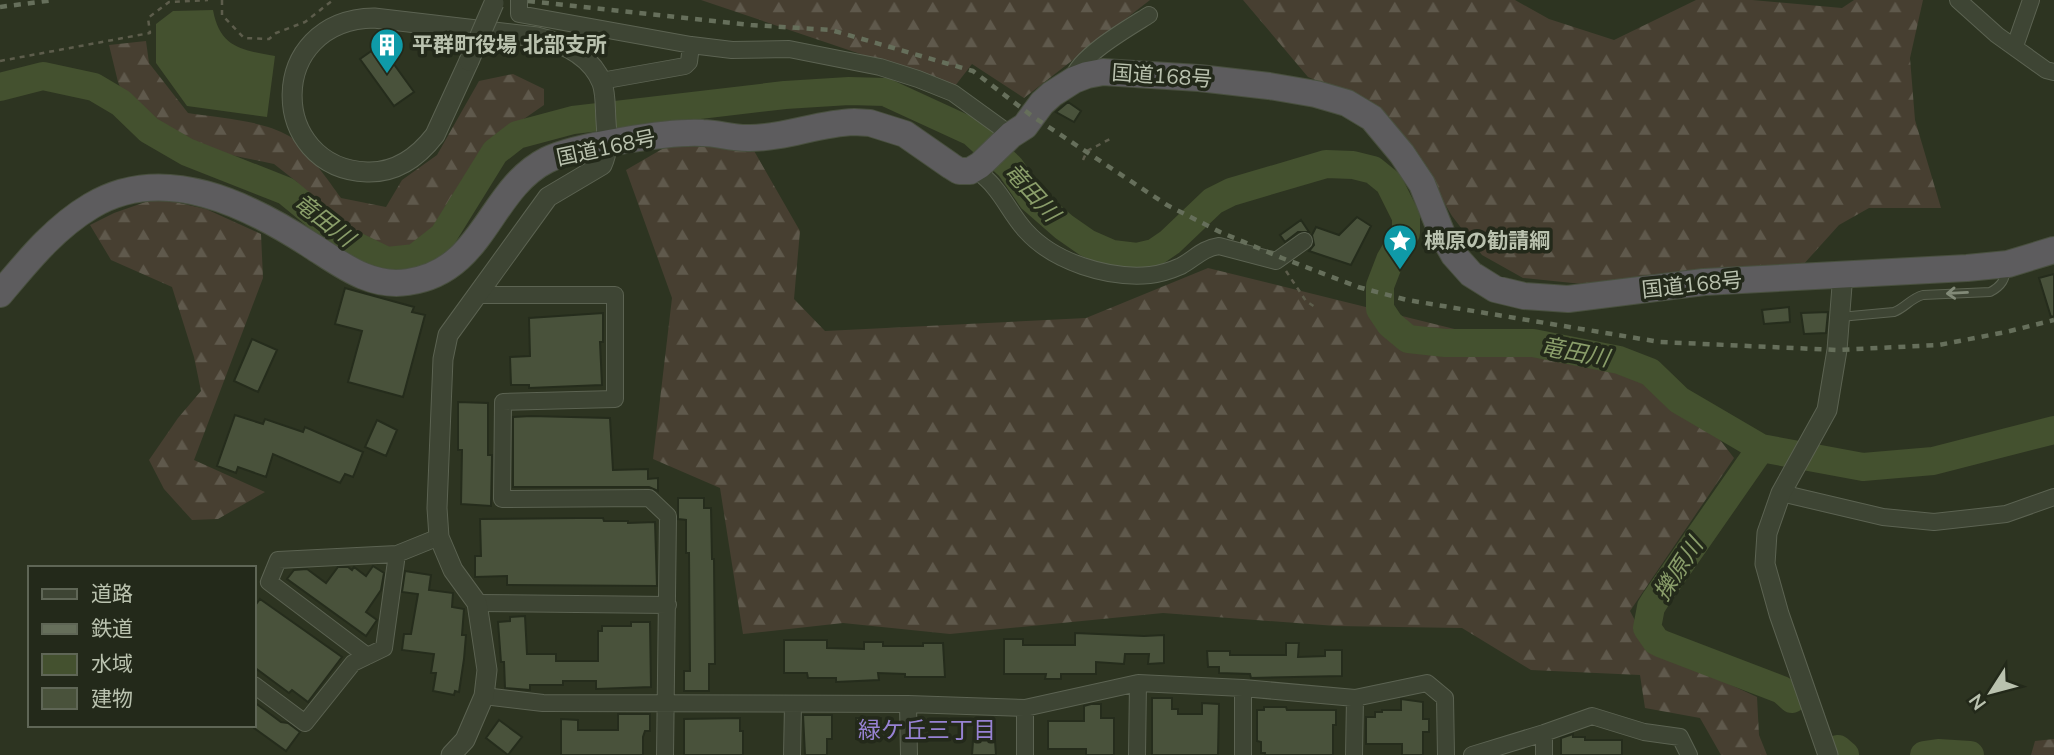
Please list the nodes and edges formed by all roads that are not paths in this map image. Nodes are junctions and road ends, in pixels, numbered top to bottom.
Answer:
1 (519, 0) edge
2 (1958, 0) edge
3 (2031, 0) edge
4 (495, 2) edge
5 (1149, 15) dead end
6 (691, 45) junction
7 (2015, 46) junction
8 (2054, 72) edge
9 (1074, 80) junction
10 (603, 86) junction
11 (607, 138) junction
12 (1006, 139) junction
13 (978, 167) junction
14 (1304, 242) dead end
15 (2054, 250) edge
16 (2007, 264) junction
17 (1843, 273) junction
18 (0, 294) edge
19 (476, 295) junction
20 (1840, 317) junction
21 (1785, 484) junction
22 (2054, 497) edge
23 (439, 537) junction
24 (397, 554) junction
25 (477, 603) junction
26 (668, 605) junction
27 (367, 656) junction
28 (1138, 683) junction
29 (256, 686) edge
30 (1243, 688) junction
31 (484, 696) junction
32 (1355, 698) junction
33 (666, 702) junction
34 (908, 704) junction
35 (793, 705) junction
36 (1025, 708) junction
37 (1544, 733) junction
38 (451, 755) edge
39 (665, 755) edge
40 (792, 755) edge
41 (909, 755) edge
42 (1025, 755) edge
43 (1137, 755) edge
44 (1243, 755) edge
45 (1354, 755) edge
46 (1446, 755) edge
47 (1472, 755) edge
48 (1544, 755) edge
49 (1689, 755) edge
50 (1828, 755) edge

1 - 6 street
2 - 7 street
3 - 7 street
4 - 10 street, bridge
5 - 9 street
6 - 10 street
6 - 12 street
7 - 8 street
9 - 12 highway, 国道168号
9 - 17 highway, 国道168号
10 - 11 street
11 - 13 highway, 国道168号
11 - 18 highway, 国道168号
11 - 19 street
12 - 13 highway, 国道168号
13 - 14 street
15 - 16 highway, 国道168号
16 - 17 highway, 国道168号
16 -> 20 lane
17 - 20 street
19 - 23 street
19 - 26 street
20 - 21 street
21 - 22 street
21 - 50 street
23 - 24 street
23 - 25 street
24 - 27 street
24 - 27 street
25 - 26 street
25 - 31 street
26 - 33 street
27 - 29 street
28 - 30 street
28 - 36 street
28 - 43 street
30 - 32 street
30 - 44 street
31 - 33 street
31 - 38 street
32 - 45 street
32 - 46 street
33 - 35 street
33 - 39 street
34 - 35 street
34 - 36 street
34 - 41 street
35 - 40 street
36 - 42 street
37 - 47 street
37 - 48 street
37 - 49 street

